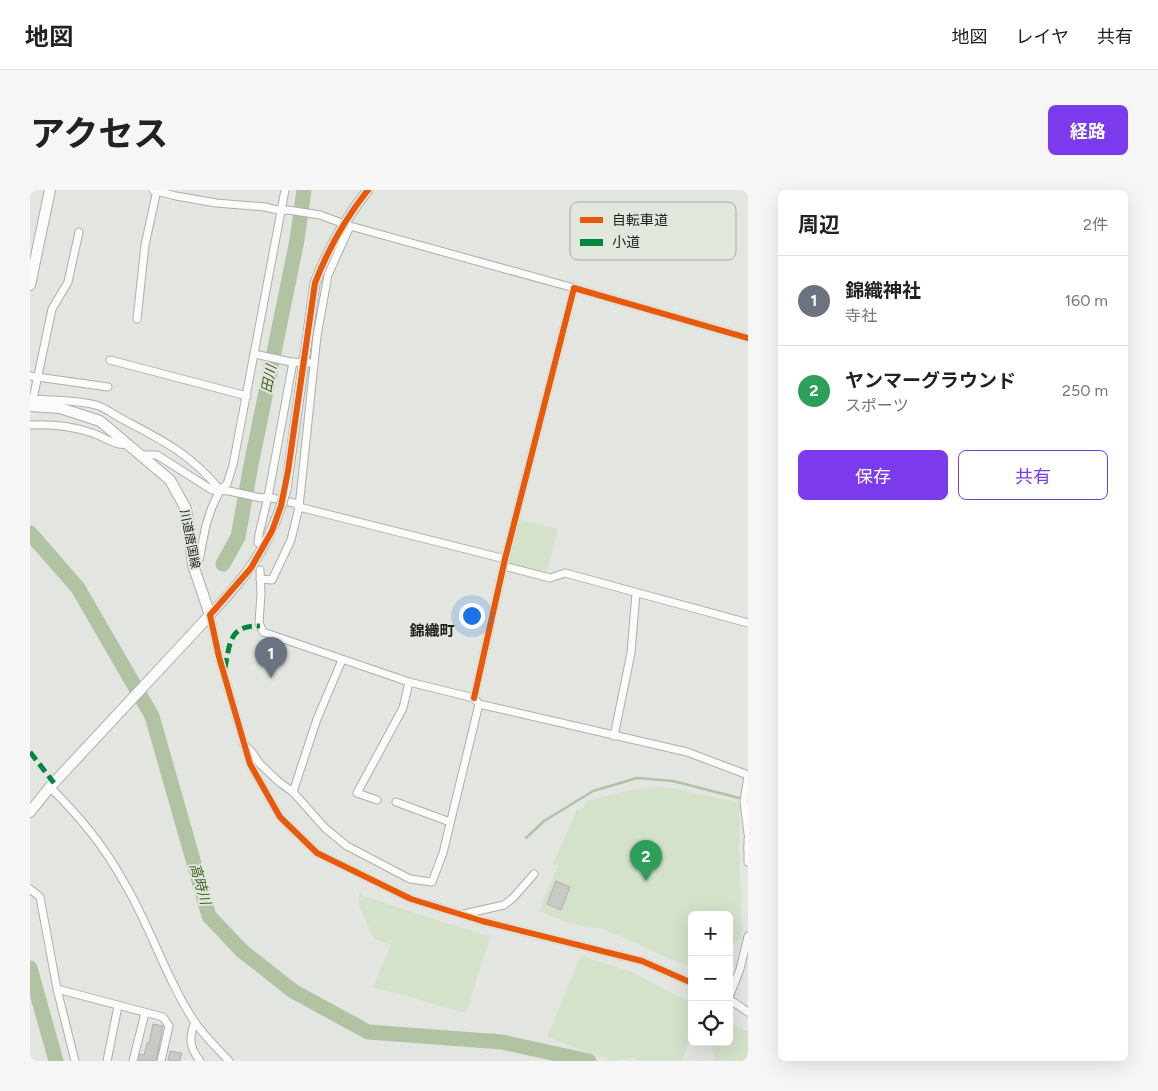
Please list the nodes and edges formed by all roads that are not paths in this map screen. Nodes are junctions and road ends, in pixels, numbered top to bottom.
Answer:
1 (50, 190) edge
2 (155, 190) edge
3 (285, 190) edge
4 (368, 190) edge
5 (285, 210) junction
6 (346, 224) junction
7 (79, 232) dead end
8 (30, 285) edge
9 (574, 288) junction
10 (137, 319) dead end
11 (748, 338) edge
12 (256, 355) junction
13 (110, 360) dead end
14 (292, 362) junction
15 (304, 363) junction
16 (314, 363) junction
17 (30, 376) edge
18 (38, 377) junction
19 (108, 387) dead end
20 (247, 396) junction
21 (31, 402) edge
22 (30, 425) edge
23 (129, 444) junction
24 (142, 455) junction
25 (220, 490) junction
26 (265, 497) junction
27 (299, 506) junction
28 (258, 543) dead end
29 (505, 562) junction
30 (193, 565) junction
31 (260, 570) dead end
32 (260, 579) junction
33 (636, 593) junction
34 (206, 619) junction
35 (748, 622) edge
36 (342, 660) junction
37 (409, 682) junction
38 (476, 701) junction
39 (614, 736) junction
40 (244, 745) junction
41 (748, 776) edge
42 (50, 787) junction
43 (293, 792) junction
44 (377, 800) dead end
45 (396, 802) dead end
46 (30, 812) edge
47 (450, 822) junction
48 (748, 834) edge
49 (748, 839) edge
50 (748, 846) edge
51 (748, 862) edge
52 (534, 874) dead end
53 (30, 888) edge
54 (464, 914) junction
55 (748, 936) edge
56 (688, 981) edge
57 (733, 988) edge
58 (57, 989) junction
59 (733, 1001) edge
60 (118, 1006) junction
61 (748, 1012) edge
62 (145, 1013) junction
63 (195, 1022) junction
64 (75, 1061) edge
65 (107, 1061) edge
66 (133, 1061) edge
67 (160, 1061) edge
68 (200, 1061) edge
69 (230, 1061) edge

1 - 8 main road
2 - 5 street
2 - 10 street
3 - 5 street
4 - 6 street
5 - 6 street
5 - 12 street
6 - 9 street
6 - 15 street
6 - 16 street
7 - 18 street
9 - 11 street
9 - 29 street
12 - 14 street
12 - 20 street
13 - 20 street
14 - 15 street
14 - 26 street
15 - 16 street
15 - 34 street, bridge
16 - 27 street
17 - 18 street
18 - 19 street
18 - 21 street
20 - 25 street
21 - 23 main road, 川道唐国線
21 - 25 street
22 - 23 street
23 - 24 main road, 川道唐国線
24 - 25 street
24 - 30 main road, 川道唐国線
25 - 26 street
25 - 30 street
26 - 27 street
26 - 28 street
27 - 29 street
27 - 32 street
29 - 33 street
29 - 38 street
30 - 34 main road, 川道唐国線
31 - 32 street
32 - 36 street
33 - 35 street
33 - 39 street
34 - 40 street
34 - 42 main road
36 - 37 street
36 - 43 street
37 - 38 street
37 - 44 street
38 - 39 street
38 - 47 street
39 - 41 street
40 - 43 street
40 - 54 street
41 - 48 street
42 - 46 main road
42 - 63 street
43 - 47 street
45 - 47 street
49 - 50 street
50 - 51 street
52 - 54 street
53 - 58 street
54 - 56 street
55 - 57 street
58 - 60 street
58 - 64 street
59 - 61 street
60 - 62 street
60 - 65 street
62 - 66 street
62 - 67 street
63 - 68 street
63 - 69 street

